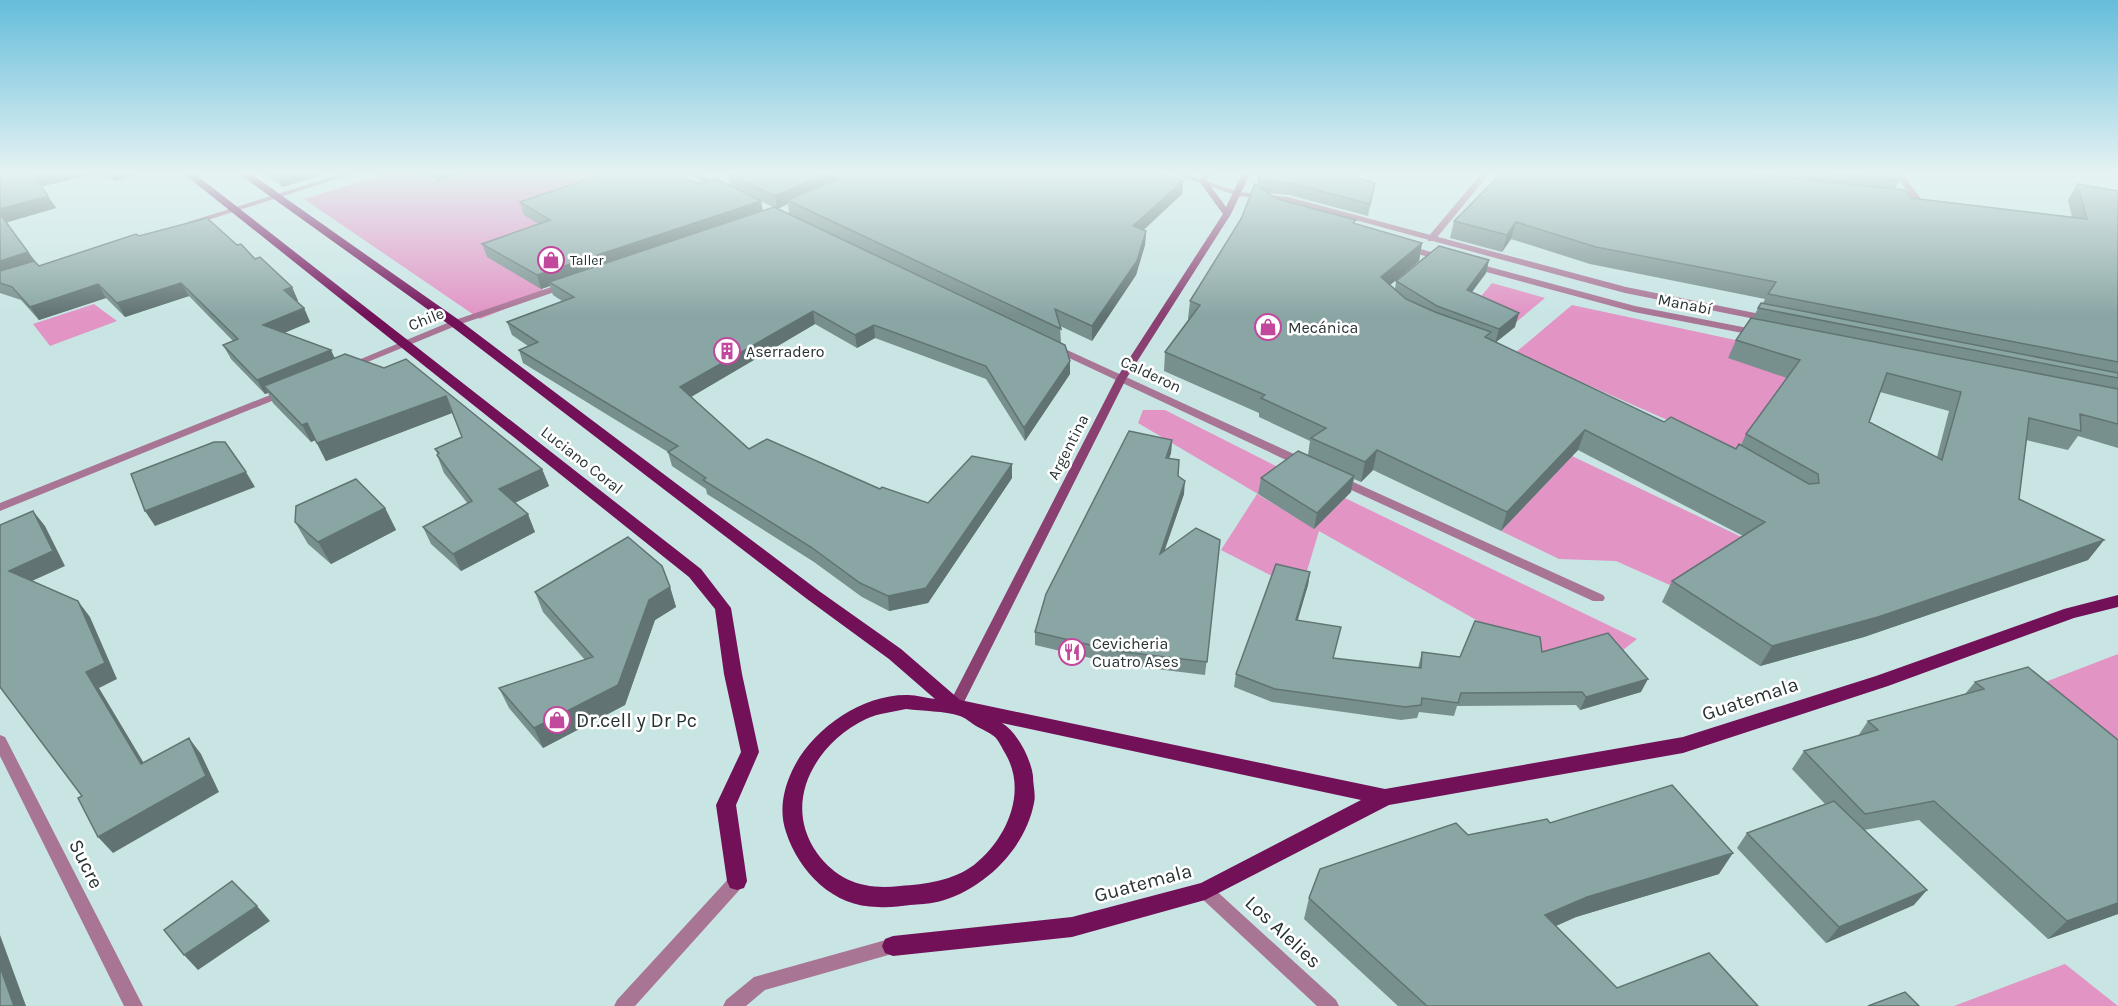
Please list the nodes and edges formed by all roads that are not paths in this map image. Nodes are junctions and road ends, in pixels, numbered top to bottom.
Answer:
1 (197, 221) edge
2 (246, 221) edge
3 (309, 221) edge
4 (1223, 221) edge
5 (1365, 221) edge
6 (1446, 221) edge
7 (177, 227) edge
8 (1431, 239) junction
9 (1389, 243) edge
10 (1433, 255) junction
11 (1420, 265) edge
12 (577, 282) edge
13 (1778, 321) edge
14 (455, 323) junction
15 (1773, 336) edge
16 (1046, 343) edge
17 (404, 344) junction
18 (339, 370) edge
19 (1121, 379) junction
20 (295, 388) edge
21 (0, 507) edge
22 (1598, 598) dead end
23 (2118, 601) edge
24 (955, 706) junction
25 (0, 741) edge
26 (1385, 797) junction
27 (737, 881) joint
28 (1205, 891) junction
29 (893, 946) joint
30 (134, 1006) edge
31 (623, 1006) edge
32 (732, 1006) edge
33 (1330, 1006) edge

1 - 7 street
2 - 17 main road, Luciano Coral
3 - 14 main road, Luciano Coral
4 - 19 main road, Argentina
5 - 8 street, Manabí
6 - 8 street
8 - 13 street, Manabí
9 - 10 street, Manabí
10 - 11 street
10 - 15 street, Manabí
12 - 14 street, Chile
14 - 17 street, Chile
14 - 24 main road, Luciano Coral
16 - 19 street, Calderon
17 - 18 street, Chile
17 - 27 main road, Luciano Coral
19 - 22 street, Calderon
19 - 24 main road, Argentina
20 - 21 street
23 - 26 main road, Guatemala
24 - 24 main road
24 - 26 main road, Guatemala
25 - 30 street, Sucre
26 - 28 main road, Guatemala
27 - 31 street
28 - 29 main road, Guatemala
28 - 33 street, Los Alelies
29 - 32 street

